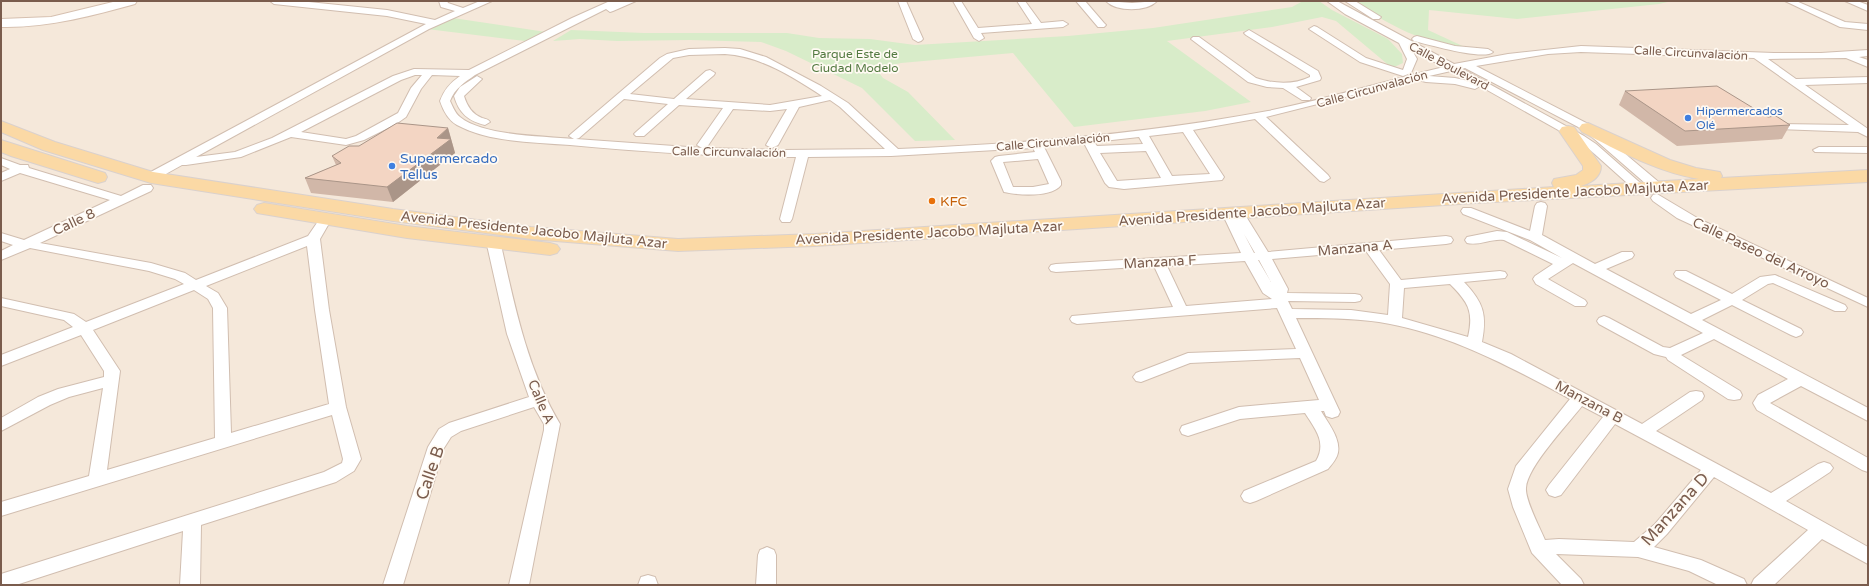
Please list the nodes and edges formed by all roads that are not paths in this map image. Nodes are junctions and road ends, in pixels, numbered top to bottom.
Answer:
1 (115, 1) edge
2 (131, 1) edge
3 (274, 1) edge
4 (443, 1) edge
5 (488, 1) edge
6 (617, 1) edge
7 (632, 1) edge
8 (902, 1) edge
9 (958, 1) edge
10 (1021, 1) edge
11 (1080, 1) edge
12 (1110, 1) edge
13 (1153, 1) edge
14 (1789, 1) edge
15 (1849, 1) edge
16 (1332, 2) edge
17 (1350, 2) edge
18 (1868, 8) edge
19 (463, 11) junction
20 (1, 12) edge
21 (1, 23) edge
22 (436, 23) junction
23 (1063, 24) dead end
24 (1101, 25) dead end
25 (1038, 26) junction
26 (1868, 27) edge
27 (1314, 29) dead end
28 (1249, 33) dead end
29 (918, 39) dead end
30 (1196, 39) dead end
31 (1417, 39) junction
32 (1404, 43) junction
33 (1868, 47) edge
34 (1488, 52) junction
35 (1868, 52) edge
36 (1520, 54) junction
37 (1754, 54) junction
38 (1848, 54) junction
39 (1455, 64) junction
40 (1868, 64) edge
41 (430, 72) junction
42 (489, 72) junction
43 (471, 73) junction
44 (710, 73) dead end
45 (1406, 75) junction
46 (1868, 80) edge
47 (1793, 82) junction
48 (1290, 84) junction
49 (1334, 95) junction
50 (1504, 95) junction
51 (1526, 95) junction
52 (622, 96) junction
53 (831, 97) junction
54 (1311, 97) junction
55 (676, 102) junction
56 (795, 105) junction
57 (730, 106) junction
58 (1258, 116) junction
59 (1868, 120) edge
60 (1849, 121) junction
61 (1, 126) edge
62 (1779, 127) edge
63 (1186, 128) junction
64 (1588, 128) junction
65 (1568, 131) junction
66 (1865, 132) edge
67 (288, 133) junction
68 (1142, 133) junction
69 (640, 134) dead end
70 (575, 136) junction
71 (1087, 139) junction
72 (1, 145) edge
73 (702, 145) junction
74 (886, 145) junction
75 (772, 146) junction
76 (1150, 147) junction
77 (1040, 149) junction
78 (1093, 150) junction
79 (1819, 150) dead end
80 (1868, 150) edge
81 (895, 152) junction
82 (803, 153) junction
83 (41, 160) junction
84 (1, 161) edge
85 (174, 165) junction
86 (20, 169) junction
87 (1868, 176) edge
88 (1, 177) edge
89 (1324, 178) dead end
90 (1169, 180) junction
91 (1759, 181) junction
92 (149, 183) junction
93 (1868, 187) edge
94 (1651, 191) junction
95 (122, 200) junction
96 (1471, 204) junction
97 (1541, 206) junction
98 (786, 219) dead end
99 (1236, 219) junction
100 (325, 220) junction
101 (1, 237) edge
102 (1535, 237) junction
103 (313, 239) junction
104 (1446, 240) dead end
105 (1472, 240) dead end
106 (30, 245) junction
107 (494, 245) junction
108 (1370, 247) junction
109 (1, 256) edge
110 (1257, 256) junction
111 (1627, 256) dead end
112 (1568, 260) junction
113 (1159, 262) junction
114 (1056, 268) dead end
115 (1595, 269) junction
116 (1681, 274) dead end
117 (1500, 275) dead end
118 (1453, 279) junction
119 (1397, 284) junction
120 (195, 285) junction
121 (1355, 298) dead end
122 (1732, 300) junction
123 (1, 302) edge
124 (1580, 303) dead end
125 (1868, 303) edge
126 (1282, 304) junction
127 (1840, 308) dead end
128 (1182, 310) junction
129 (1077, 319) dead end
130 (1690, 320) junction
131 (1395, 321) junction
132 (1604, 321) dead end
133 (84, 328) junction
134 (1796, 332) dead end
135 (1714, 333) junction
136 (1474, 344) junction
137 (1305, 353) junction
138 (1673, 354) junction
139 (1, 361) edge
140 (1141, 377) dead end
141 (1801, 379) junction
142 (112, 380) junction
143 (1734, 395) dead end
144 (1696, 396) dead end
145 (1580, 397) junction
146 (538, 400) junction
147 (338, 407) junction
148 (1310, 407) junction
149 (1613, 415) junction
150 (1868, 415) edge
151 (1, 425) edge
152 (1188, 430) dead end
153 (1642, 431) junction
154 (223, 441) junction
155 (1868, 466) edge
156 (1712, 468) junction
157 (1824, 468) dead end
158 (98, 480) junction
159 (1555, 490) dead end
160 (1250, 496) dead end
161 (1772, 501) junction
162 (1, 509) edge
163 (192, 521) junction
164 (1822, 529) junction
165 (1539, 548) junction
166 (1638, 550) junction
167 (767, 555) dead end
168 (1868, 556) edge
169 (1, 582) edge
170 (190, 585) edge
171 (393, 585) edge
172 (519, 585) edge
173 (766, 585) edge
174 (1574, 585) edge
175 (1737, 585) edge
176 (1761, 585) edge

1 - 20 street
2 - 21 street
3 - 22 street
4 - 19 street
5 - 19 street, Calle 8
6 - 43 street, Calle Circunvalación
7 - 42 street, Calle Circunvalación
8 - 29 street
9 - 25 street
10 - 25 street
11 - 24 street
12 - 13 street
14 - 26 street
15 - 18 street
16 - 17 street
16 - 32 street, Calle Boulevard
17 - 31 street, Calle Boulevard
19 - 22 street, Calle 8
22 - 85 street, Calle 8
23 - 25 street
27 - 45 street
28 - 48 street
30 - 48 street
31 - 34 street
31 - 39 street, Calle Boulevard
32 - 39 street, Calle Boulevard
32 - 45 street
33 - 37 street, Calle Circunvalación
34 - 37 street, Calle Circunvalación
34 - 39 street, Calle Circunvalación
35 - 38 street, Calle Circunvalación
36 - 37 street, Calle Circunvalación
36 - 39 street, Calle Circunvalación
36 - 51 street
37 - 38 street, Calle Circunvalación
37 - 47 street
38 - 40 street
39 - 45 street, Calle Circunvalación
39 - 50 street, Calle Boulevard
39 - 51 street, Calle Boulevard
41 - 43 street
41 - 67 street
41 - 67 street
42 - 43 street
42 - 70 street, Calle Circunvalación
43 - 82 street, Calle Circunvalación
44 - 55 street
45 - 49 street, Calle Circunvalación
45 - 50 street
46 - 47 street
47 - 60 street
48 - 54 street
49 - 54 street, Calle Circunvalación
49 - 58 street, Calle Circunvalación
50 - 65 street, Calle Boulevard
51 - 64 street, Calle Boulevard
52 - 53 street
52 - 55 street
52 - 70 street
53 - 56 street
53 - 74 street
54 - 74 street, Calle Circunvalación
55 - 57 street
55 - 69 street
56 - 57 street
56 - 75 street
57 - 73 street
58 - 63 street, Calle Circunvalación
58 - 89 street
59 - 60 street
60 - 66 street
61 - 92 main road, Avenida Presidente Jacobo Majluta Azar
62 - 66 street
63 - 68 street, Calle Circunvalación
63 - 90 street
64 - 91 main road
64 - 94 street, Calle Boulevard
65 - 94 street, Calle Boulevard
65 - 96 main road
67 - 85 street
68 - 71 street, Calle Circunvalación
68 - 76 street
70 - 73 street, Calle Circunvalación
71 - 77 street, Calle Circunvalación
71 - 78 street
72 - 83 main road, Avenida Presidente Jacobo Majluta Azar
73 - 75 street, Calle Circunvalación
74 - 75 street, Calle Circunvalación
74 - 81 street
76 - 78 street
76 - 90 street
77 - 77 street
77 - 81 street, Calle Circunvalación
78 - 90 street
79 - 80 street
81 - 82 street, Calle Circunvalación
82 - 98 street
83 - 86 street
83 - 92 main road, Avenida Presidente Jacobo Majluta Azar
84 - 86 street
85 - 92 street, Calle 8
86 - 88 street
86 - 95 street
87 - 91 main road, Avenida Presidente Jacobo Majluta Azar
91 - 94 main road, Avenida Presidente Jacobo Majluta Azar
92 - 95 street, Calle 8
92 - 99 main road, Avenida Presidente Jacobo Majluta Azar
92 - 100 main road, Avenida Presidente Jacobo Majluta Azar
93 - 94 main road, Avenida Presidente Jacobo Majluta Azar
94 - 96 main road, Avenida Presidente Jacobo Majluta Azar
94 - 97 main road, Avenida Presidente Jacobo Majluta Azar
94 - 125 street, Calle Paseo del Arroyo
95 - 106 street, Calle 8
96 - 97 main road, Avenida Presidente Jacobo Majluta Azar
96 - 99 main road, Avenida Presidente Jacobo Majluta Azar
96 - 102 street
97 - 102 street
99 - 107 main road, Avenida Presidente Jacobo Majluta Azar
99 - 110 street
100 - 103 street
100 - 107 main road, Avenida Presidente Jacobo Majluta Azar
101 - 106 street
102 - 112 street
103 - 120 street
103 - 147 street
104 - 108 street, Manzana A
105 - 112 street
106 - 109 street, Calle 8
106 - 120 street
107 - 146 street, Calle A
108 - 110 street, Manzana A
108 - 119 street
110 - 113 street, Manzana F
110 - 126 street
111 - 115 street
112 - 115 street
112 - 124 street
113 - 114 street, Manzana F
113 - 128 street
115 - 130 street
116 - 122 street
117 - 118 street
118 - 119 street
118 - 136 street
119 - 131 street
120 - 133 street
120 - 154 street
121 - 126 street
122 - 127 street
122 - 130 street
122 - 134 street
123 - 133 street
126 - 128 street
126 - 131 street, Manzana B
126 - 137 street
128 - 129 street
130 - 135 street
131 - 136 street, Manzana B
132 - 138 street
133 - 139 street
133 - 142 street
135 - 138 street
135 - 141 street
136 - 145 street, Manzana B
137 - 140 street
137 - 148 street
138 - 143 street
141 - 150 street
141 - 155 street
142 - 151 street
142 - 158 street
144 - 153 street
145 - 149 street, Manzana B
145 - 165 street
146 - 171 street, Calle B
146 - 172 street, Calle A
147 - 154 street
147 - 163 street
148 - 152 street
148 - 160 street
149 - 153 street, Manzana B
149 - 159 street
153 - 156 street, Manzana B
154 - 158 street
156 - 161 street, Manzana B
156 - 166 street, Manzana D
157 - 161 street
158 - 162 street
161 - 164 street, Manzana B
163 - 169 street
163 - 170 street
164 - 168 street, Manzana B
164 - 176 street
165 - 166 street
165 - 174 street
166 - 175 street
167 - 173 street

